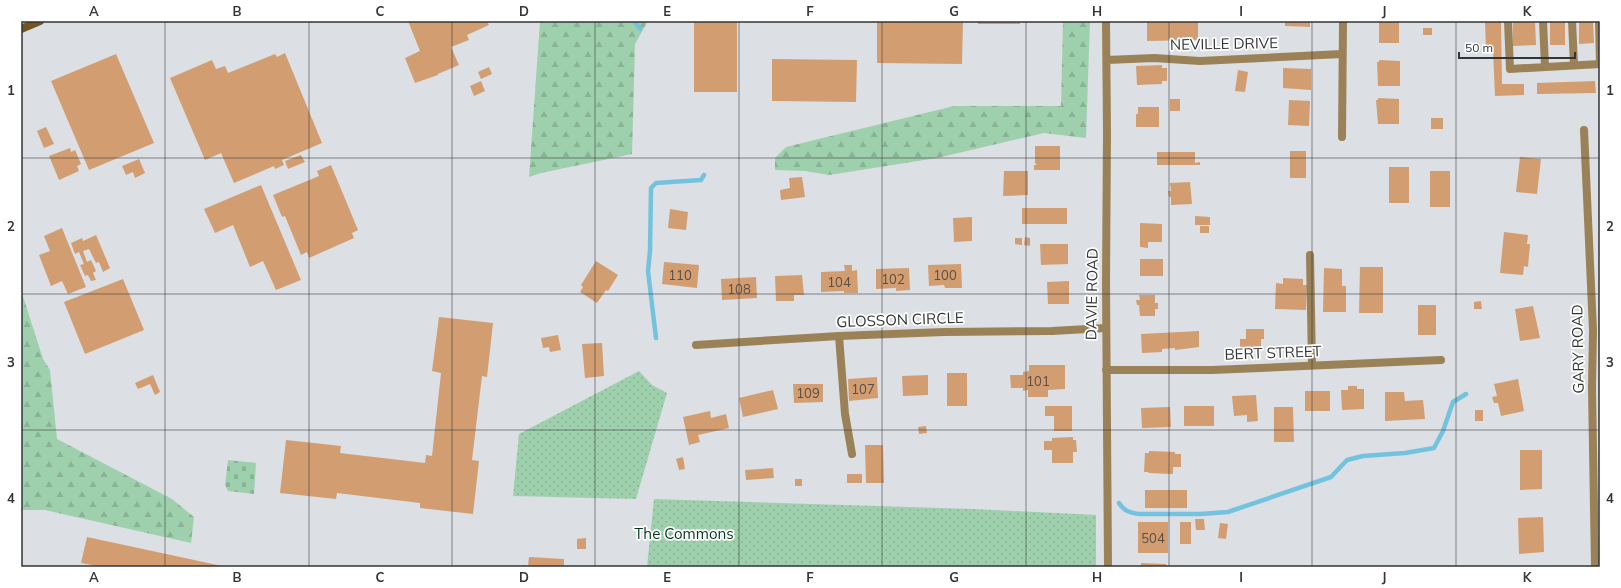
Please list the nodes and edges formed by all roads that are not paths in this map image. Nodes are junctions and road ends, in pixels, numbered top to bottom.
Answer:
1 (40, 21) edge
2 (1106, 21) edge
3 (1343, 21) edge
4 (1508, 21) edge
5 (1543, 21) edge
6 (1572, 21) edge
7 (1599, 21) edge
8 (21, 29) edge
9 (1342, 54) junction
10 (1107, 60) junction
11 (1600, 64) edge
12 (1574, 65) junction
13 (1545, 67) junction
14 (1584, 130) dead end
15 (1342, 137) dead end
16 (1310, 255) dead end
17 (1106, 328) junction
18 (839, 336) junction
19 (696, 346) dead end
20 (1441, 360) dead end
21 (1312, 365) junction
22 (1106, 370) junction
23 (1596, 388) edge
24 (852, 454) dead end
25 (1108, 567) edge
26 (1595, 567) edge

1 - 8 main road
2 - 10 street, DAVIE ROAD
3 - 9 street
4 - 13 street
5 - 13 street
6 - 12 street
7 - 11 street
9 - 10 street, NEVILLE DRIVE
9 - 15 street
10 - 17 street, DAVIE ROAD
11 - 12 street
12 - 13 street
14 - 23 street, GARY ROAD
16 - 21 street
17 - 18 street, GLOSSON CIRCLE
17 - 22 street, DAVIE ROAD
18 - 19 street, GLOSSON CIRCLE
18 - 24 street
20 - 21 street, BERT STREET
21 - 22 street, BERT STREET
22 - 25 street, DAVIE ROAD
23 - 26 street, GARY ROAD

